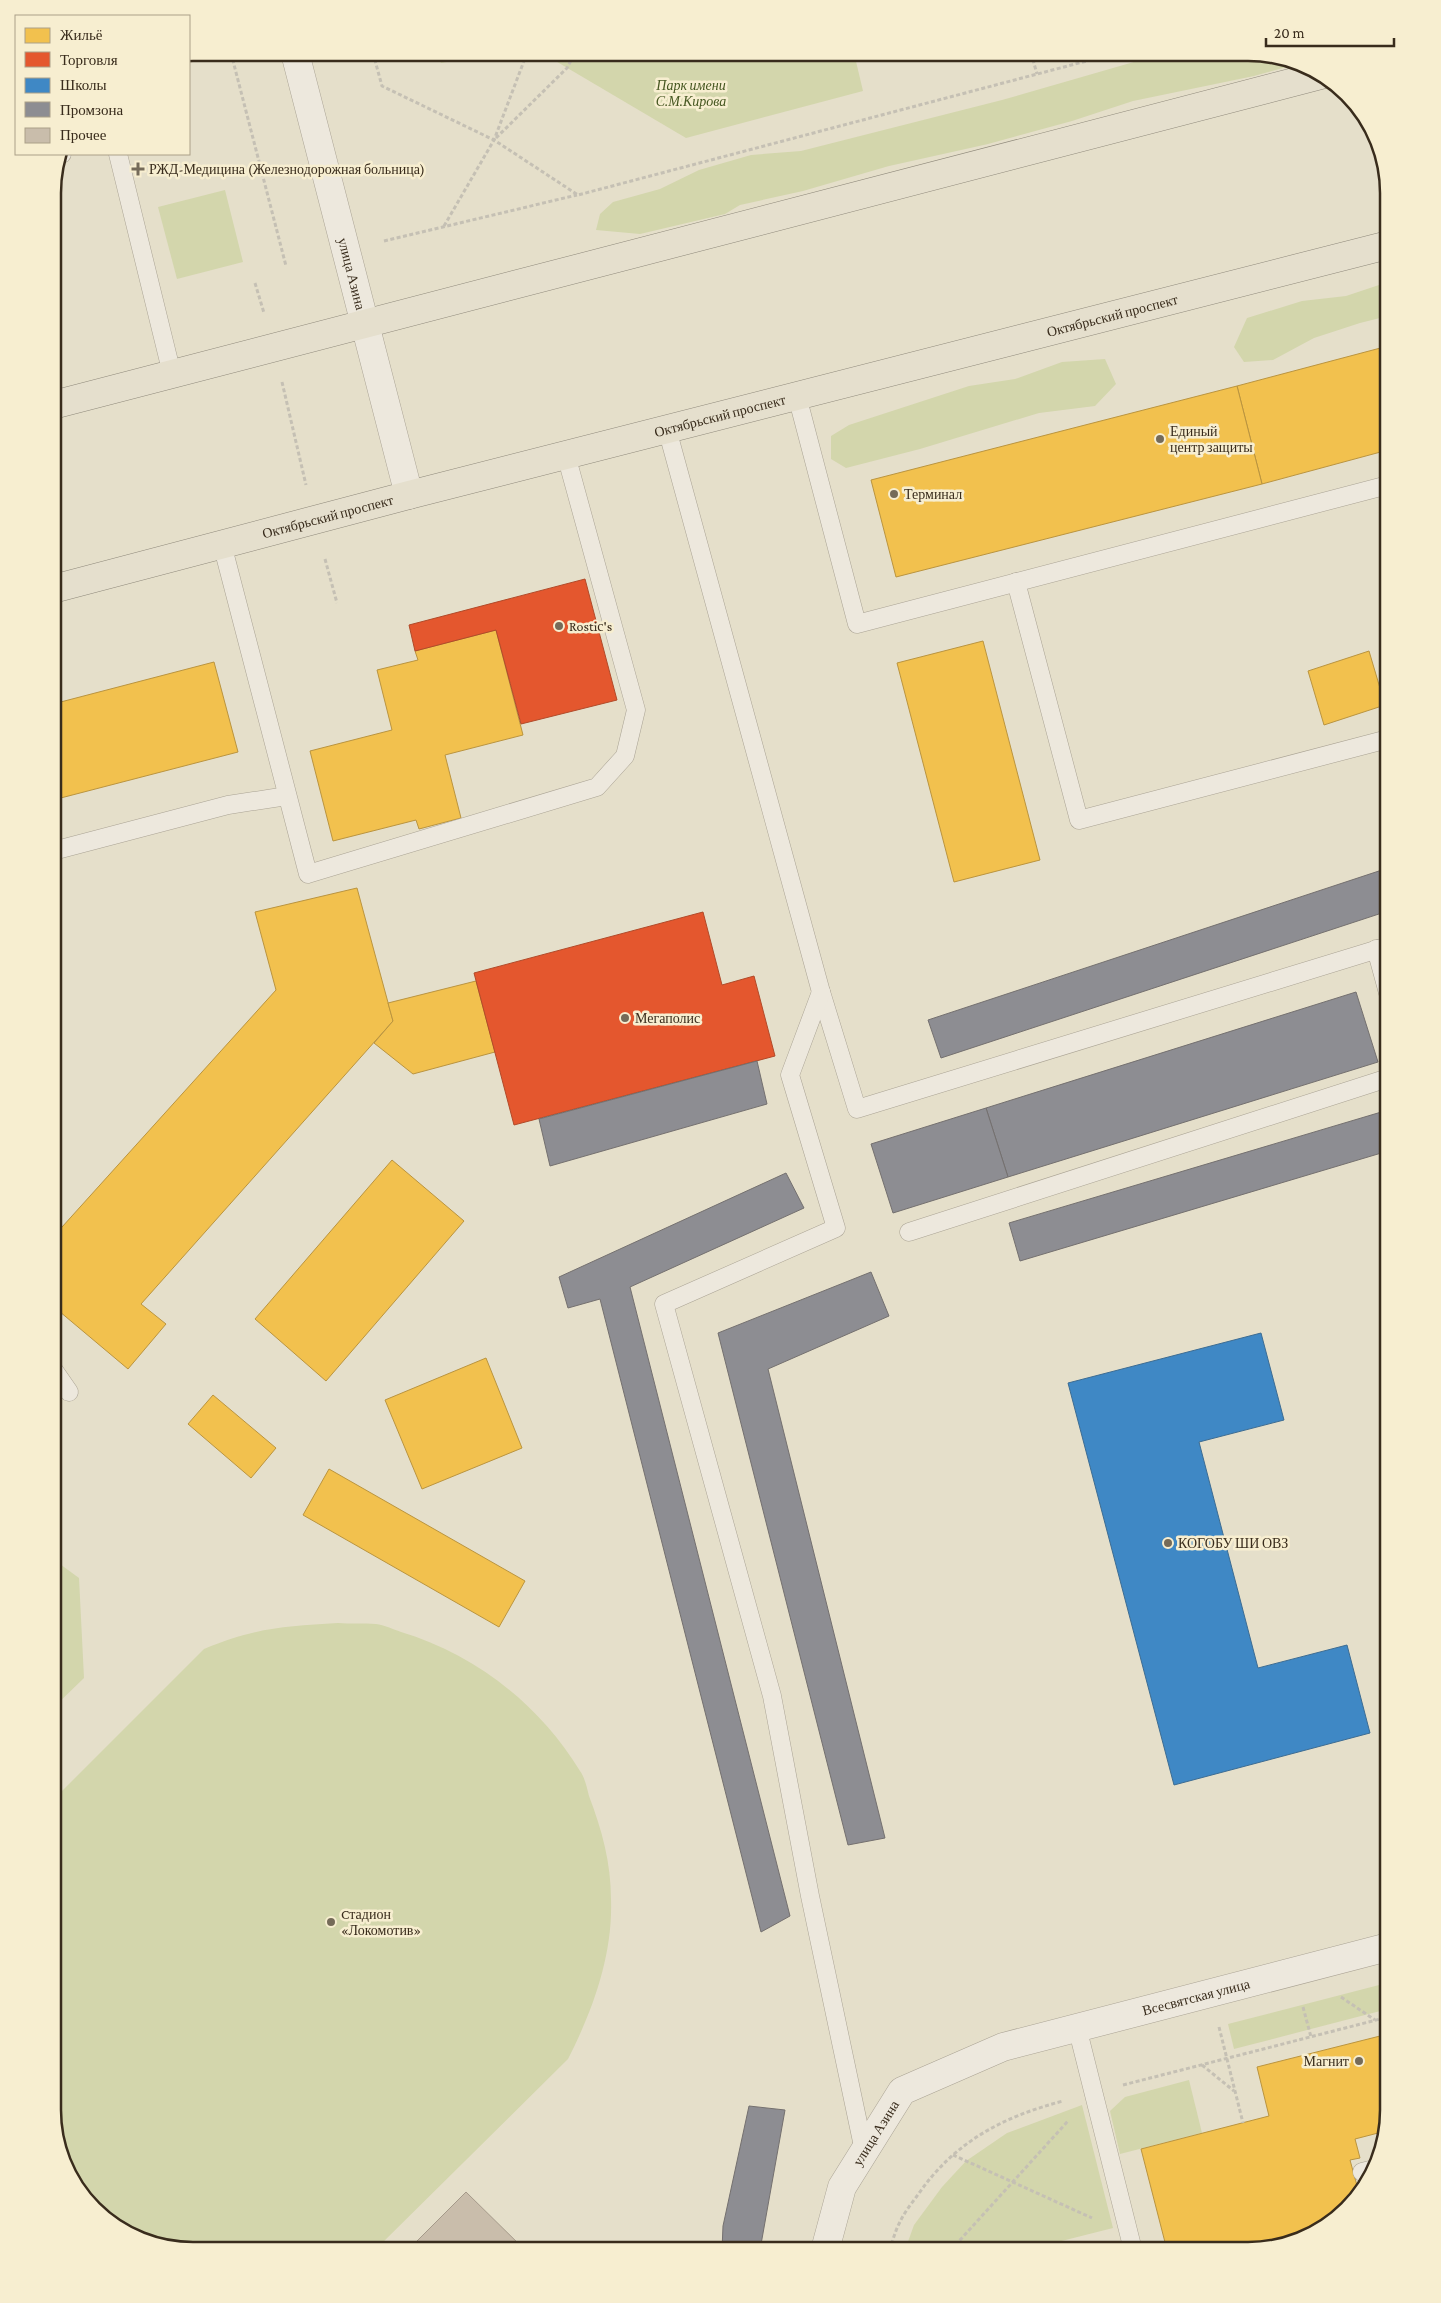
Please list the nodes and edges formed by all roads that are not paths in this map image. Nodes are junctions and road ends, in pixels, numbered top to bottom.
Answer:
1 (296, 61) edge
2 (1311, 78) edge
3 (118, 155) edge
4 (1380, 247) edge
5 (364, 323) junction
6 (172, 374) junction
7 (797, 396) junction
8 (62, 403) edge
9 (667, 429) junction
10 (566, 455) junction
11 (1380, 487) edge
12 (409, 495) junction
13 (222, 544) junction
14 (1016, 582) junction
15 (62, 587) edge
16 (1380, 741) edge
17 (287, 796) junction
18 (62, 849) edge
19 (1380, 948) edge
20 (822, 992) junction
21 (1380, 1081) edge
22 (909, 1232) dead end
23 (61, 1382) edge
24 (68, 1392) dead end
25 (1380, 1948) edge
26 (1077, 2027) junction
27 (1002, 2047) joint
28 (864, 2151) junction
29 (827, 2242) edge
30 (1131, 2242) edge

1 - 5 street, улица Азина
2 - 5 main road
3 - 6 lane
4 - 7 main road, Октябрьский проспект
5 - 6 main road
5 - 12 street, улица Азина
6 - 8 main road
7 - 9 main road, Октябрьский проспект
7 - 14 lane
9 - 10 main road, Октябрьский проспект
9 - 20 lane
10 - 12 main road, Октябрьский проспект
10 - 17 lane
11 - 14 lane
12 - 13 main road, Октябрьский проспект
13 - 15 main road, Октябрьский проспект
13 - 17 lane
14 - 16 lane
17 - 18 lane
19 - 20 lane
20 - 28 lane
21 - 22 lane
23 - 24 lane
25 - 26 street, Всесвятская улица
26 - 27 street, Всесвятская улица
26 - 30 lane
27 - 28 street, улица Азина
28 - 29 street, улица Азина

